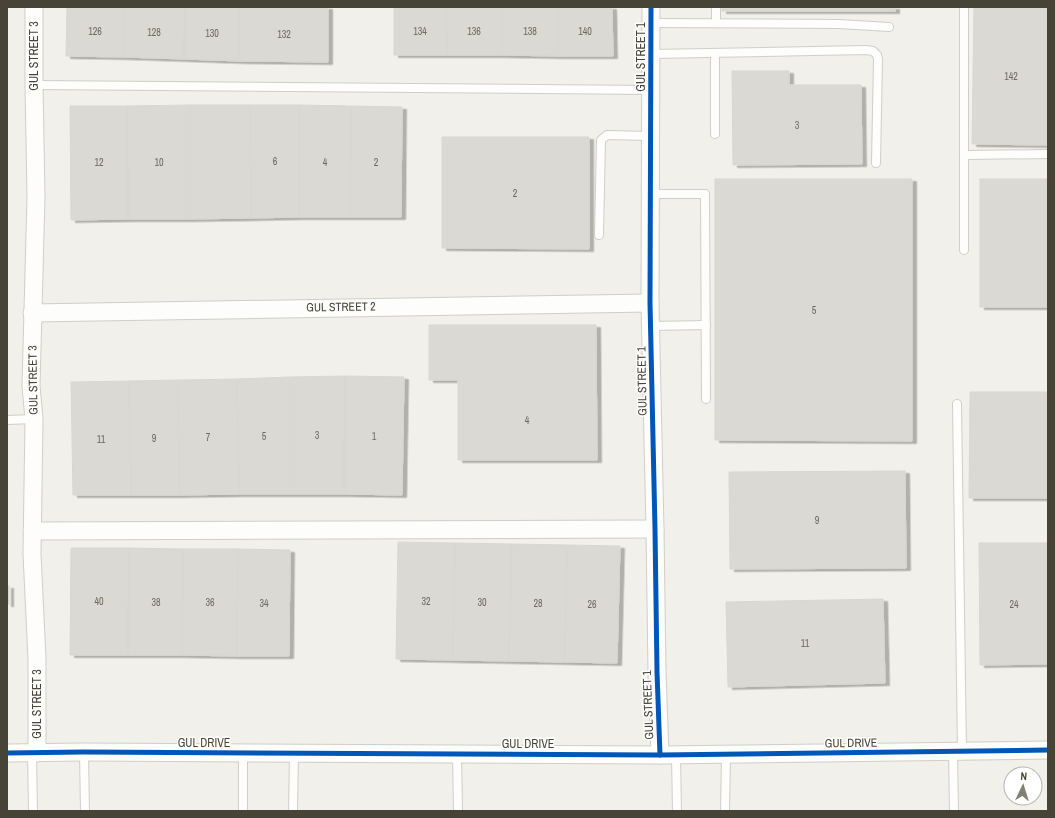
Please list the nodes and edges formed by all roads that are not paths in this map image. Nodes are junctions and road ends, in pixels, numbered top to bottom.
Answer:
1 (34, 7) edge
2 (716, 7) edge
3 (964, 7) edge
4 (651, 15) edge
5 (716, 23) junction
6 (889, 26) dead end
7 (715, 53) junction
8 (652, 54) junction
9 (34, 85) junction
10 (651, 90) junction
11 (715, 134) dead end
12 (650, 136) junction
13 (1048, 154) edge
14 (964, 155) junction
15 (876, 163) dead end
16 (650, 194) junction
17 (599, 235) dead end
18 (964, 250) dead end
19 (650, 303) junction
20 (32, 313) junction
21 (706, 325) junction
22 (651, 326) junction
23 (706, 399) dead end
24 (957, 404) dead end
25 (34, 419) junction
26 (7, 420) edge
27 (655, 529) junction
28 (32, 531) junction
29 (1048, 750) edge
30 (958, 751) junction
31 (84, 752) junction
32 (7, 753) edge
33 (34, 753) junction
34 (243, 753) junction
35 (294, 753) junction
36 (457, 754) junction
37 (726, 754) junction
38 (668, 755) junction
39 (33, 811) edge
40 (84, 811) edge
41 (243, 811) edge
42 (293, 811) edge
43 (458, 811) edge
44 (677, 811) edge
45 (725, 811) edge
46 (954, 811) edge

1 - 9 street, GUL STREET 3
2 - 5 lane
3 - 14 lane
4 - 5 lane
4 - 8 street, GUL STREET 1
5 - 6 lane
7 - 8 lane
7 - 11 lane
7 - 15 lane
8 - 10 street, GUL STREET 1
9 - 10 lane
9 - 20 street, GUL STREET 3
10 - 12 street, GUL STREET 1
12 - 16 street, GUL STREET 1
12 - 17 lane
13 - 14 lane
14 - 18 lane
16 - 19 street, GUL STREET 1
16 - 21 lane
19 - 20 street, GUL STREET 2
19 - 22 street, GUL STREET 1
20 - 25 street, GUL STREET 3
21 - 22 lane
21 - 23 lane
22 - 27 street, GUL STREET 1
24 - 30 lane
25 - 26 lane
25 - 28 street, GUL STREET 3
27 - 28 street
27 - 38 street, GUL STREET 1
28 - 33 street, GUL STREET 3
29 - 30 street, GUL DRIVE
30 - 37 street, GUL DRIVE
30 - 46 lane
31 - 33 street, GUL DRIVE
31 - 34 street, GUL DRIVE
31 - 40 lane
32 - 33 street, GUL DRIVE
33 - 39 lane
34 - 35 street, GUL DRIVE
34 - 41 lane
35 - 36 street, GUL DRIVE
35 - 42 lane
36 - 38 street, GUL DRIVE
36 - 43 lane
37 - 38 street, GUL DRIVE
37 - 45 lane
38 - 44 lane

